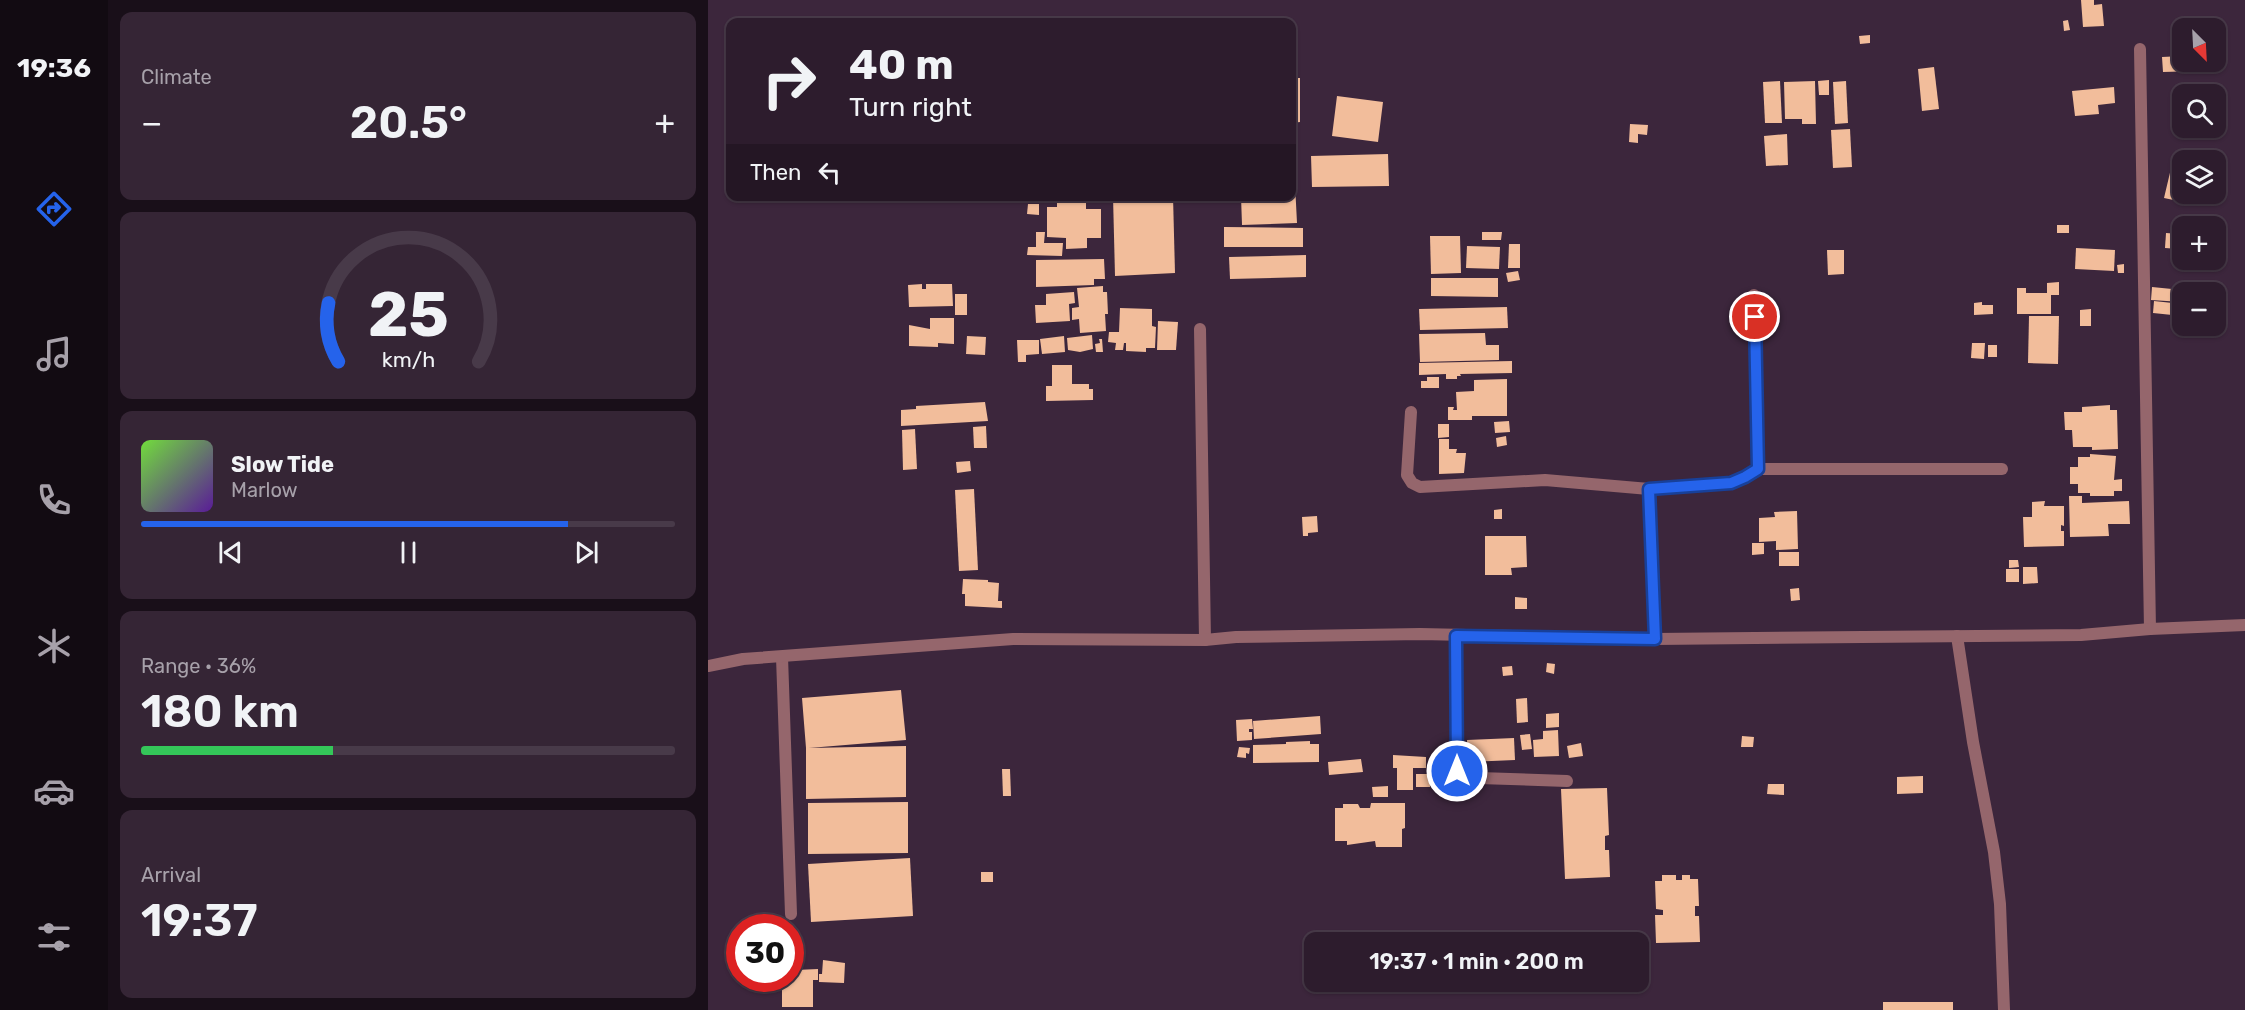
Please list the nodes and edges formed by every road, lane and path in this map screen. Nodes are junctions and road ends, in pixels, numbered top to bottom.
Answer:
1 (2140, 49) dead end
2 (1754, 296) dead end
3 (1200, 329) dead end
4 (1411, 412) dead end
5 (1758, 469) junction
6 (2002, 469) dead end
7 (1649, 489) junction
8 (2245, 624) edge
9 (2150, 629) junction
10 (1456, 636) junction
11 (1957, 636) junction
12 (1655, 639) junction
13 (1204, 640) junction
14 (782, 657) junction
15 (708, 666) edge
16 (1567, 781) dead end
17 (790, 914) dead end
18 (2004, 1010) edge

1 - 9 street
2 - 5 street
3 - 13 street
4 - 7 street
5 - 6 street
5 - 7 street
7 - 12 street
8 - 9 street
9 - 11 street
10 - 12 street
10 - 13 street
10 - 16 street
11 - 12 street
11 - 18 street
13 - 14 street
14 - 15 street
14 - 17 street

